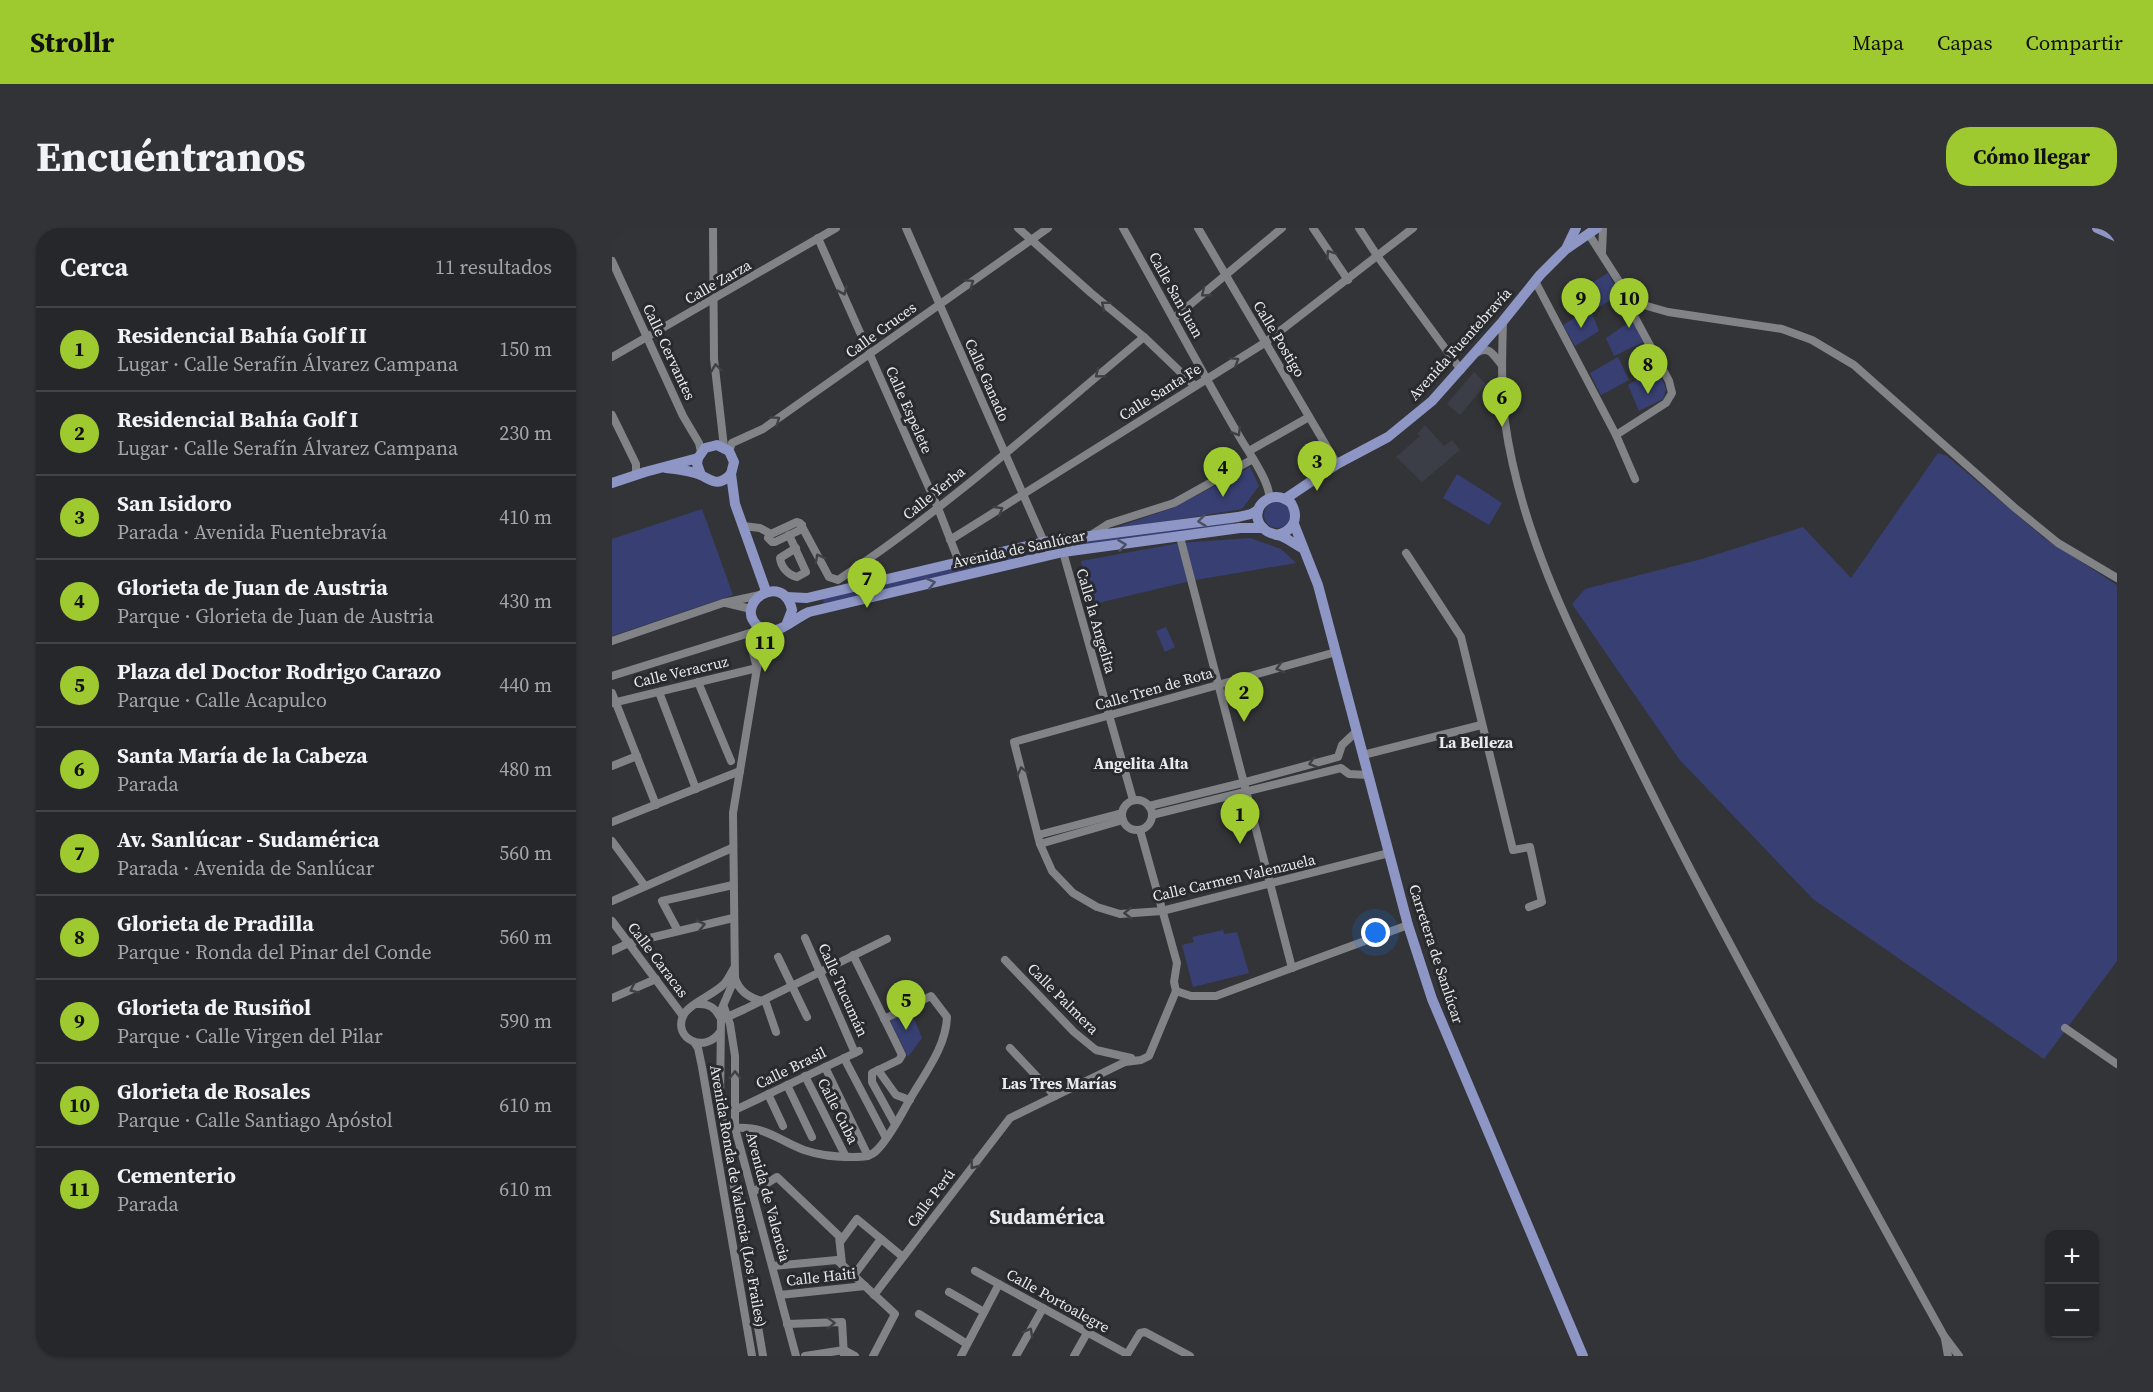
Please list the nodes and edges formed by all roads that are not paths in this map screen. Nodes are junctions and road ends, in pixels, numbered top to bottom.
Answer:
1 (714, 228) edge
2 (836, 228) edge
3 (906, 228) edge
4 (1018, 228) edge
5 (1048, 228) edge
6 (1123, 228) edge
7 (1198, 228) edge
8 (1282, 228) edge
9 (1312, 228) edge
10 (1359, 228) edge
11 (1413, 228) edge
12 (1576, 228) edge
13 (1603, 228) edge
14 (2097, 228) edge
15 (1589, 230) edge
16 (2117, 237) edge
17 (818, 238) junction
18 (1032, 239) junction
19 (1565, 250) junction
20 (1602, 256) junction
21 (1378, 257) junction
22 (612, 261) edge
23 (1226, 277) junction
24 (1615, 277) junction
25 (616, 278) edge
26 (1348, 280) junction
27 (1535, 281) junction
28 (714, 300) junction
29 (939, 305) junction
30 (1647, 306) junction
31 (1634, 314) junction
32 (1174, 318) junction
33 (1503, 321) junction
34 (1144, 337) junction
35 (648, 338) junction
36 (1266, 342) junction
37 (1502, 346) junction
38 (1476, 353) junction
39 (1493, 353) junction
40 (869, 355) junction
41 (612, 357) edge
42 (1502, 365) junction
43 (1461, 370) junction
44 (1205, 378) junction
45 (1194, 386) junction
46 (612, 415) edge
47 (1309, 417) junction
48 (1616, 435) junction
49 (726, 449) junction
50 (1005, 452) junction
51 (699, 455) junction
52 (1251, 455) junction
53 (1336, 464) junction
54 (662, 468) junction
55 (731, 474) junction
56 (636, 475) junction
57 (701, 475) junction
58 (1635, 479) dead end
59 (716, 482) junction
60 (612, 483) edge
61 (1308, 484) junction
62 (1023, 495) junction
63 (1269, 498) junction
64 (1285, 499) junction
65 (735, 504) junction
66 (938, 508) junction
67 (1258, 510) junction
68 (1295, 511) junction
69 (1294, 524) junction
70 (802, 525) junction
71 (743, 526) junction
72 (1263, 528) junction
73 (771, 534) junction
74 (789, 535) junction
75 (1276, 535) junction
76 (1090, 536) junction
77 (1180, 537) junction
78 (950, 540) junction
79 (1044, 542) junction
80 (796, 548) dead end
81 (1302, 548) junction
82 (1063, 552) junction
83 (1406, 553) dead end
84 (959, 561) junction
85 (2117, 578) edge
86 (763, 593) junction
87 (786, 597) junction
88 (723, 603) junction
89 (752, 609) junction
90 (787, 623) junction
91 (756, 627) junction
92 (773, 631) junction
93 (612, 641) edge
94 (1336, 652) junction
95 (757, 668) junction
96 (612, 676) edge
97 (698, 682) junction
98 (1216, 685) junction
99 (659, 692) junction
100 (612, 693) edge
101 (614, 703) edge
102 (1110, 715) junction
103 (1481, 725) junction
104 (1357, 731) junction
105 (1014, 742) joint
106 (1363, 755) junction
107 (637, 756) junction
108 (1338, 757) junction
109 (731, 761) dead end
110 (612, 766) edge
111 (1341, 768) junction
112 (740, 771) junction
113 (1368, 775) junction
114 (1242, 783) junction
115 (696, 789) junction
116 (1245, 793) junction
117 (1133, 801) junction
118 (656, 805) junction
119 (1151, 810) junction
120 (1122, 817) junction
121 (612, 822) edge
122 (1140, 830) junction
123 (1039, 839) junction
124 (612, 841) edge
125 (732, 848) junction
126 (1389, 853) junction
127 (1269, 884) junction
128 (733, 885) junction
129 (645, 886) junction
130 (612, 901) edge
131 (1529, 907) dead end
132 (1162, 910) junction
133 (733, 918) junction
134 (612, 921) edge
135 (1408, 925) junction
136 (678, 931) junction
137 (805, 938) dead end
138 (887, 939) dead end
139 (629, 943) junction
140 (612, 951) edge
141 (853, 955) junction
142 (778, 957) dead end
143 (1005, 960) dead end
144 (734, 967) junction
145 (1292, 968) junction
146 (820, 972) junction
147 (735, 978) junction
148 (656, 979) junction
149 (792, 986) junction
150 (1176, 991) junction
151 (612, 998) edge
152 (763, 1001) junction
153 (697, 1004) junction
154 (683, 1016) junction
155 (723, 1017) junction
156 (807, 1017) dead end
157 (884, 1019) junction
158 (2065, 1028) dead end
159 (720, 1032) junction
160 (776, 1032) dead end
161 (694, 1042) junction
162 (1010, 1048) dead end
163 (857, 1052) joint
164 (844, 1058) junction
165 (1141, 1060) junction
166 (2117, 1064) edge
167 (825, 1067) junction
168 (878, 1070) junction
169 (806, 1077) junction
170 (787, 1085) junction
171 (768, 1094) junction
172 (1054, 1096) junction
173 (910, 1100) junction
174 (735, 1110) junction
175 (895, 1124) junction
176 (783, 1126) dead end
177 (735, 1128) junction
178 (812, 1137) dead end
179 (886, 1138) junction
180 (868, 1156) junction
181 (846, 1157) junction
182 (753, 1192) junction
183 (881, 1239) junction
184 (840, 1242) junction
185 (903, 1257) junction
186 (842, 1264) junction
187 (772, 1266) junction
188 (975, 1271) dead end
189 (854, 1275) junction
190 (999, 1284) junction
191 (865, 1286) junction
192 (949, 1292) dead end
193 (780, 1295) junction
194 (874, 1295) junction
195 (1043, 1308) junction
196 (984, 1312) junction
197 (919, 1314) dead end
198 (787, 1324) junction
199 (1088, 1333) junction
200 (1944, 1336) junction
201 (967, 1344) junction
202 (844, 1353) edge
203 (1127, 1355) edge
204 (752, 1356) edge
205 (763, 1356) edge
206 (796, 1356) edge
207 (805, 1356) edge
208 (855, 1356) edge
209 (873, 1356) edge
210 (961, 1356) edge
211 (1016, 1356) edge
212 (1074, 1356) edge
213 (1190, 1356) edge
214 (1583, 1356) edge
215 (1948, 1356) edge
216 (1959, 1356) edge

1 - 28 street
2 - 17 street, Calle Zarza
3 - 29 street, Calle Ganado
4 - 18 street
5 - 18 street, Calle Cruces
6 - 32 street, Calle San Juan
7 - 23 street, Calle Postigo
8 - 23 street
26 -> 9 street
10 - 21 street
11 - 21 street, Calle Santa Fe
12 - 19 main road, Avenida Fuentebravía
13 - 20 street
14 - 16 main road
15 - 19 main road, Avenida Fuentebravía
15 - 20 street
17 - 28 street, Calle Zarza
17 -> 40 street, Calle Espelete
29 -> 18 street, Calle Cruces
34 -> 18 street
19 - 27 main road, Avenida Fuentebravía
20 - 24 street
21 - 26 street, Calle Santa Fe
21 - 43 street
22 - 25 street, Calle Cervantes
23 -> 32 street
23 - 36 street, Calle Postigo
24 - 30 street
24 - 31 street
25 - 35 street, Calle Cervantes
26 - 36 street, Calle Santa Fe
27 - 33 main road, Avenida Fuentebravía
27 - 48 street
28 - 35 street, Calle Zarza
49 -> 28 street
29 - 40 street, Calle Cruces
29 - 50 street, Calle Ganado
30 - 31 street
30 - 85 street
31 - 48 street
32 - 44 street, Calle San Juan
33 - 37 street
33 - 38 main road, Avenida Fuentebravía
34 - 45 street
34 -> 50 street, Calle Yerba
35 - 41 street, Calle Zarza
35 - 51 street, Calle Cervantes
44 -> 36 street, Calle Santa Fe
36 - 47 street, Calle Postigo
37 - 39 street
37 - 42 street
38 - 39 street
38 - 43 main road, Avenida Fuentebravía
39 - 42 street
49 -> 40 street, Calle Cruces
40 - 66 street, Calle Espelete
42 - 200 street
43 - 53 main road, Avenida Fuentebravía
44 - 45 street, Calle Santa Fe
44 -> 52 street, Calle San Juan
45 - 62 street, Calle Santa Fe
46 - 56 street
47 - 52 street
47 - 53 street, Calle Postigo
48 - 58 street
49 - 51 main road
49 - 55 main road
50 - 62 street, Calle Ganado
50 - 66 street, Calle Yerba
51 - 54 main road
51 - 57 main road
52 - 63 street, Calle San Juan
52 - 76 street
53 - 61 main road, Avenida Fuentebravía
54 - 56 main road
54 - 57 main road
55 - 59 main road
55 - 65 main road
56 - 60 main road
57 - 59 main road
59 - 65 main road
61 - 64 main road, Avenida Fuentebravía
61 - 68 main road, Avenida Fuentebravía
78 -> 62 street, Calle Santa Fe
62 - 79 street, Calle Ganado
63 - 64 main road
63 - 67 main road
64 - 68 main road
65 - 71 main road
66 -> 70 street, Calle Yerba
66 - 78 street, Calle Espelete
67 - 72 main road
67 -> 76 main road, Avenida de Sanlúcar
68 - 69 main road
69 - 75 main road
69 - 81 main road, Carretera de Sanlúcar
70 - 73 street
70 - 74 street
71 - 73 street
71 - 86 main road
72 - 75 main road
72 - 77 main road, Avenida de Sanlúcar
73 - 74 street
74 - 80 street
75 - 81 main road
76 - 79 main road, Avenida de Sanlúcar
82 -> 77 main road, Avenida de Sanlúcar
77 - 98 street
78 - 84 street, Calle Espelete
79 - 84 main road, Avenida de Sanlúcar
81 - 94 main road, Carretera de Sanlúcar
90 -> 82 main road, Avenida de Sanlúcar
82 - 102 street, Calle la Angelita
83 - 103 street
84 - 87 main road, Avenida de Sanlúcar
86 - 87 main road
86 - 88 street
86 - 89 main road
87 - 90 main road
88 - 89 street
88 - 93 street
89 - 91 main road
90 - 92 main road
91 - 92 main road
91 - 95 street
91 - 96 street
92 - 95 street
94 -> 98 street, Calle Tren de Rota
94 - 104 main road, Carretera de Sanlúcar
95 - 97 street, Calle Veracruz
95 - 112 street
97 - 99 street, Calle Veracruz
97 - 109 street
98 - 102 street, Calle Tren de Rota
98 - 114 street
99 - 101 street, Calle Veracruz
99 - 115 street
100 - 101 street
101 - 107 street
102 - 105 street, Calle Tren de Rota
102 - 117 street, Calle la Angelita
103 - 106 street
103 - 131 street
104 - 106 main road, Carretera de Sanlúcar
104 - 108 street
123 -> 105 street, Calle Carmen Valenzuela
106 - 113 main road, Carretera de Sanlúcar
107 - 110 street
107 - 118 street
108 - 111 street
108 -> 114 street
111 - 113 street
111 - 116 street
112 - 115 street
112 - 125 street
113 - 126 main road, Carretera de Sanlúcar
114 - 116 street
114 - 119 street
115 - 118 street
116 - 119 street
116 - 127 street
117 - 119 street
117 - 120 street
118 - 121 street
119 - 122 street
120 - 122 street
120 - 123 street
122 - 132 street
132 -> 123 street, Calle Carmen Valenzuela
124 - 129 street
125 - 128 street
125 - 129 street
126 - 127 street, Calle Carmen Valenzuela
126 - 135 main road, Carretera de Sanlúcar
127 - 132 street, Calle Carmen Valenzuela
127 - 145 street
128 - 133 street
128 - 136 street
129 - 130 street
132 - 150 street
136 -> 133 street
133 - 144 street
134 - 139 street, Calle Caracas
135 - 145 street
135 - 214 main road, Carretera de Sanlúcar
136 - 139 street
137 - 146 street, Calle Tucumán
138 - 141 street
139 - 140 street
139 - 148 street, Calle Caracas
141 - 146 street
141 - 157 street
142 - 149 street
143 - 165 street, Calle Palmera
144 - 147 street
144 - 153 street
145 - 150 street
146 - 149 street
146 - 163 street, Calle Tucumán
147 - 152 street
147 - 155 street, Avenida de Valencia
148 -> 151 street
148 - 154 street, Calle Caracas
149 - 152 street
149 - 156 street
150 - 165 street
152 - 155 street
152 - 160 street
153 - 154 street
153 - 155 street
154 - 161 street, Avenida Ronda de Valencia (Los Frailes)
155 - 159 street, Avenida Ronda de Valencia (Los Frailes)
174 -> 155 street, Avenida de Valencia
157 - 168 street
157 - 173 street
158 - 166 street
159 - 161 street
159 - 205 street, Avenida Ronda de Valencia (Los Frailes)
161 - 204 street, Avenida Ronda de Valencia (Los Frailes)
162 - 172 street
163 - 164 street, Calle Brasil
164 - 167 street, Calle Brasil
164 - 179 street
165 - 172 street
167 - 169 street, Calle Brasil
167 - 180 street
168 - 173 street
168 - 175 street
169 - 170 street, Calle Brasil
169 - 181 street, Calle Cuba
170 - 171 street, Calle Brasil
170 - 178 street
171 - 174 street, Calle Brasil
171 - 176 street
172 -> 185 street, Calle Perú
173 - 175 street
174 - 177 street, Avenida de Valencia
175 - 179 street
177 - 181 street
177 - 182 street, Avenida de Valencia
179 - 180 street
180 - 181 street
182 - 184 street
182 - 187 street, Avenida de Valencia
183 - 184 street
183 - 185 street
183 - 189 street
184 - 186 street
185 - 194 street, Calle Perú
186 - 187 street
186 - 189 street
187 - 193 street, Avenida de Valencia
188 - 190 street, Calle Portoalegre
189 - 191 street
190 - 195 street, Calle Portoalegre
190 - 196 street
191 - 193 street, Calle Haiti
191 - 194 street
192 - 196 street
193 - 198 street, Avenida de Valencia
194 - 209 street
195 - 199 street, Calle Portoalegre
211 -> 195 street
196 - 201 street
197 - 201 street
198 -> 202 street
198 - 206 street, Avenida de Valencia
199 - 203 street, Calle Portoalegre
199 - 212 street
200 - 215 street
200 - 216 street
201 - 210 street
202 - 207 street
202 - 208 street
203 - 213 street

